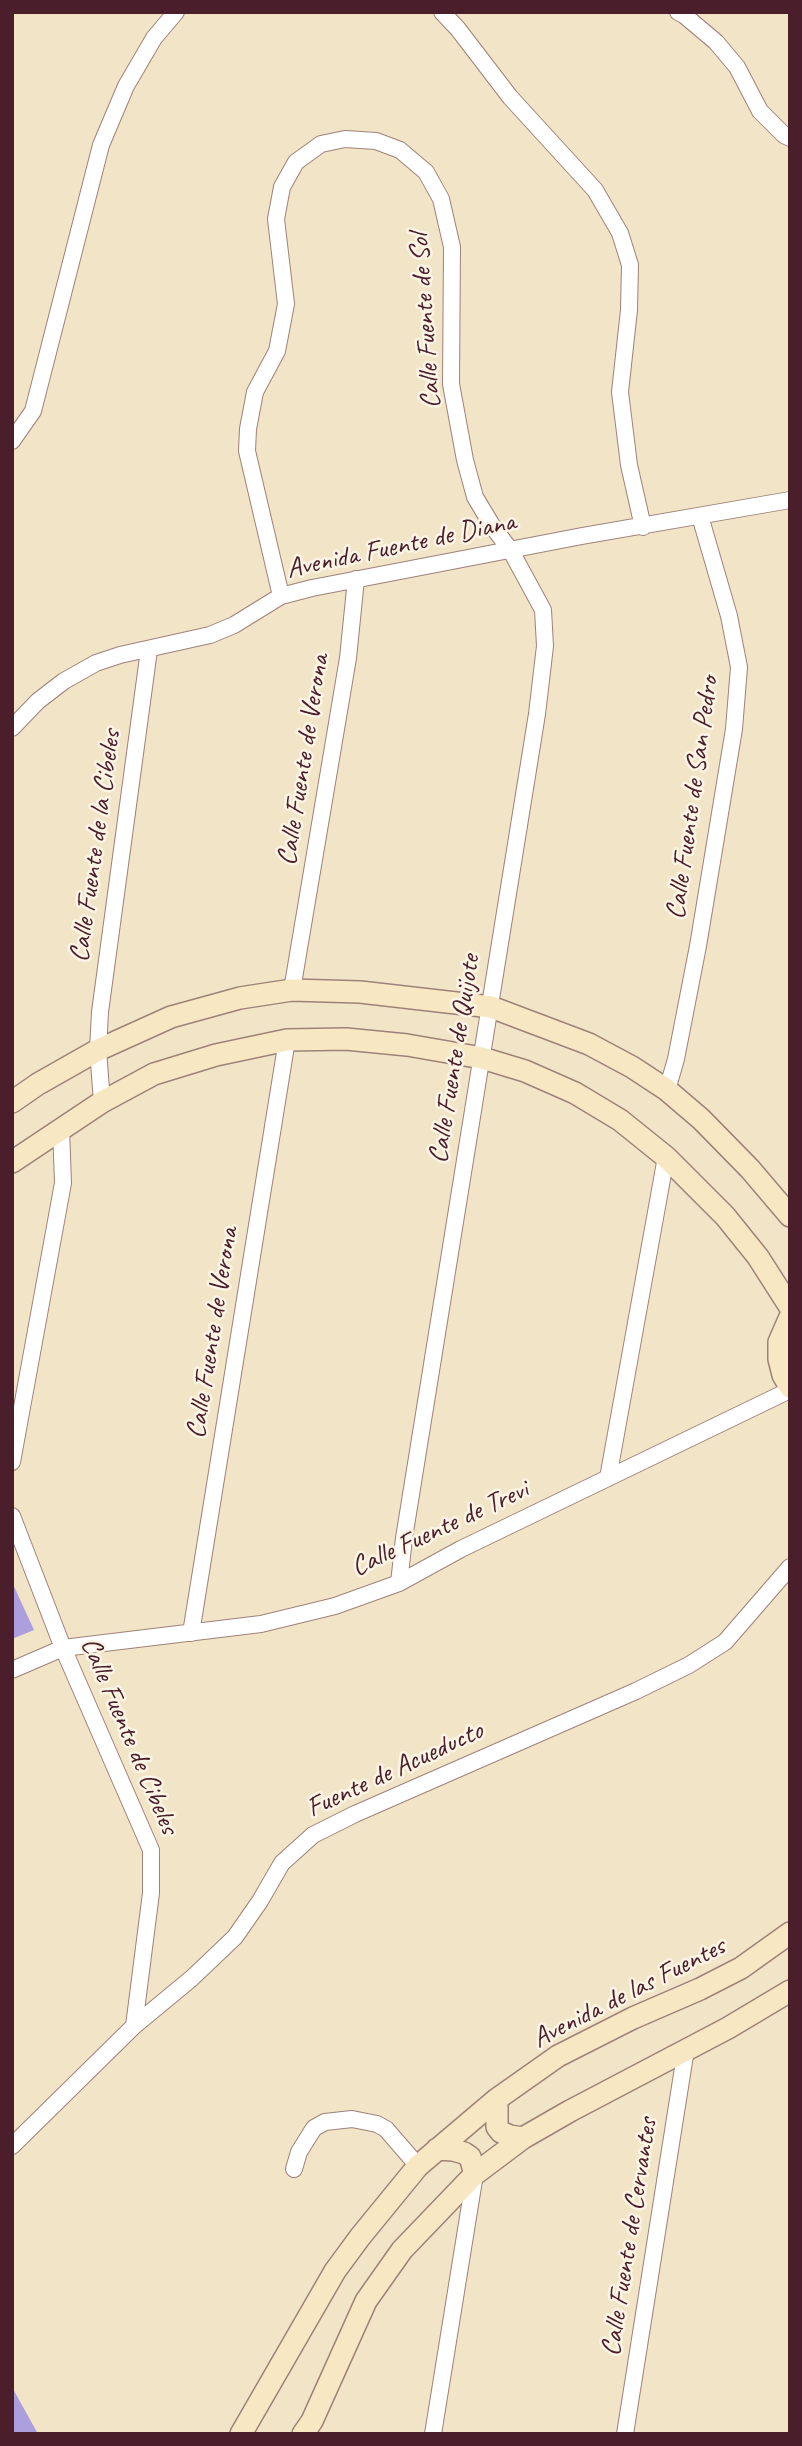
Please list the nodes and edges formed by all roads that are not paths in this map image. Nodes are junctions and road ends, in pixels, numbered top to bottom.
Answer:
1 (176, 12) edge
2 (442, 12) edge
3 (678, 12) edge
4 (790, 138) edge
5 (12, 441) edge
6 (790, 500) edge
7 (700, 516) junction
8 (643, 527) junction
9 (512, 551) junction
10 (356, 579) junction
11 (281, 596) junction
12 (149, 650) junction
13 (12, 728) edge
14 (292, 990) junction
15 (491, 1007) junction
16 (287, 1040) junction
17 (97, 1049) junction
18 (482, 1058) junction
19 (667, 1090) junction
20 (12, 1102) edge
21 (102, 1102) junction
22 (61, 1128) junction
23 (666, 1157) junction
24 (12, 1162) edge
25 (790, 1216) edge
26 (790, 1307) edge
27 (790, 1317) edge
28 (790, 1388) edge
29 (12, 1462) edge
30 (608, 1478) junction
31 (12, 1516) edge
32 (790, 1567) edge
33 (399, 1583) junction
34 (191, 1633) junction
35 (62, 1648) junction
36 (12, 1670) edge
37 (790, 1933) edge
38 (790, 1991) edge
39 (134, 2026) junction
40 (686, 2049) junction
41 (498, 2099) junction
42 (523, 2138) junction
43 (12, 2146) edge
44 (437, 2149) junction
45 (418, 2166) junction
46 (295, 2169) dead end
47 (475, 2174) junction
48 (241, 2434) edge
49 (303, 2434) edge
50 (433, 2434) edge
51 (625, 2434) edge

1 - 5 street
2 - 8 street
3 - 4 street
6 - 7 street, Avenida Fuente de Diana
7 - 8 street, Avenida Fuente de Diana
7 - 19 street, Calle Fuente de San Pedro
8 - 9 street, Avenida Fuente de Diana
9 - 10 street, Avenida Fuente de Diana
9 - 11 street, Calle Fuente de Sol
9 - 15 street, Calle Fuente de Quijote
10 - 11 street, Avenida Fuente de Diana
10 - 14 street, Calle Fuente de Verona
11 - 12 street, Avenida Fuente de Diana
12 - 13 street, Avenida Fuente de Diana
12 - 17 street, Calle Fuente de la Cibeles
14 - 15 main road
14 - 17 main road
15 - 18 street, Calle Fuente de Quijote
15 - 19 main road
16 - 18 main road
16 - 21 main road
16 - 34 street, Calle Fuente de Verona
17 - 20 main road
17 - 21 street, Calle Fuente de la Cibeles
18 - 23 main road
18 - 33 street, Calle Fuente de Quijote
19 - 25 main road
21 - 22 main road
22 - 24 main road
22 - 29 street
23 - 26 main road
23 - 30 street
27 - 28 main road
28 - 30 street, Calle Fuente de Trevi
30 - 33 street, Calle Fuente de Trevi
31 - 35 street, Calle Fuente de Cibeles
32 - 39 street, Fuente de Acueducto
33 - 34 street, Calle Fuente de Trevi
34 - 35 street, Calle Fuente de Trevi
35 - 36 street, Calle Fuente de Trevi
35 - 39 street, Calle Fuente de Cibeles
37 - 41 main road, Avenida de las Fuentes
38 - 40 main road
39 - 43 street, Fuente de Acueducto
40 - 42 main road
40 - 51 street, Calle Fuente de Cervantes
41 - 42 main road
41 - 44 main road, Avenida de las Fuentes
42 - 47 main road
44 - 45 main road, Avenida de las Fuentes
44 - 47 main road
45 - 46 street
45 - 48 main road, Avenida de las Fuentes
47 - 49 main road
47 - 50 street

